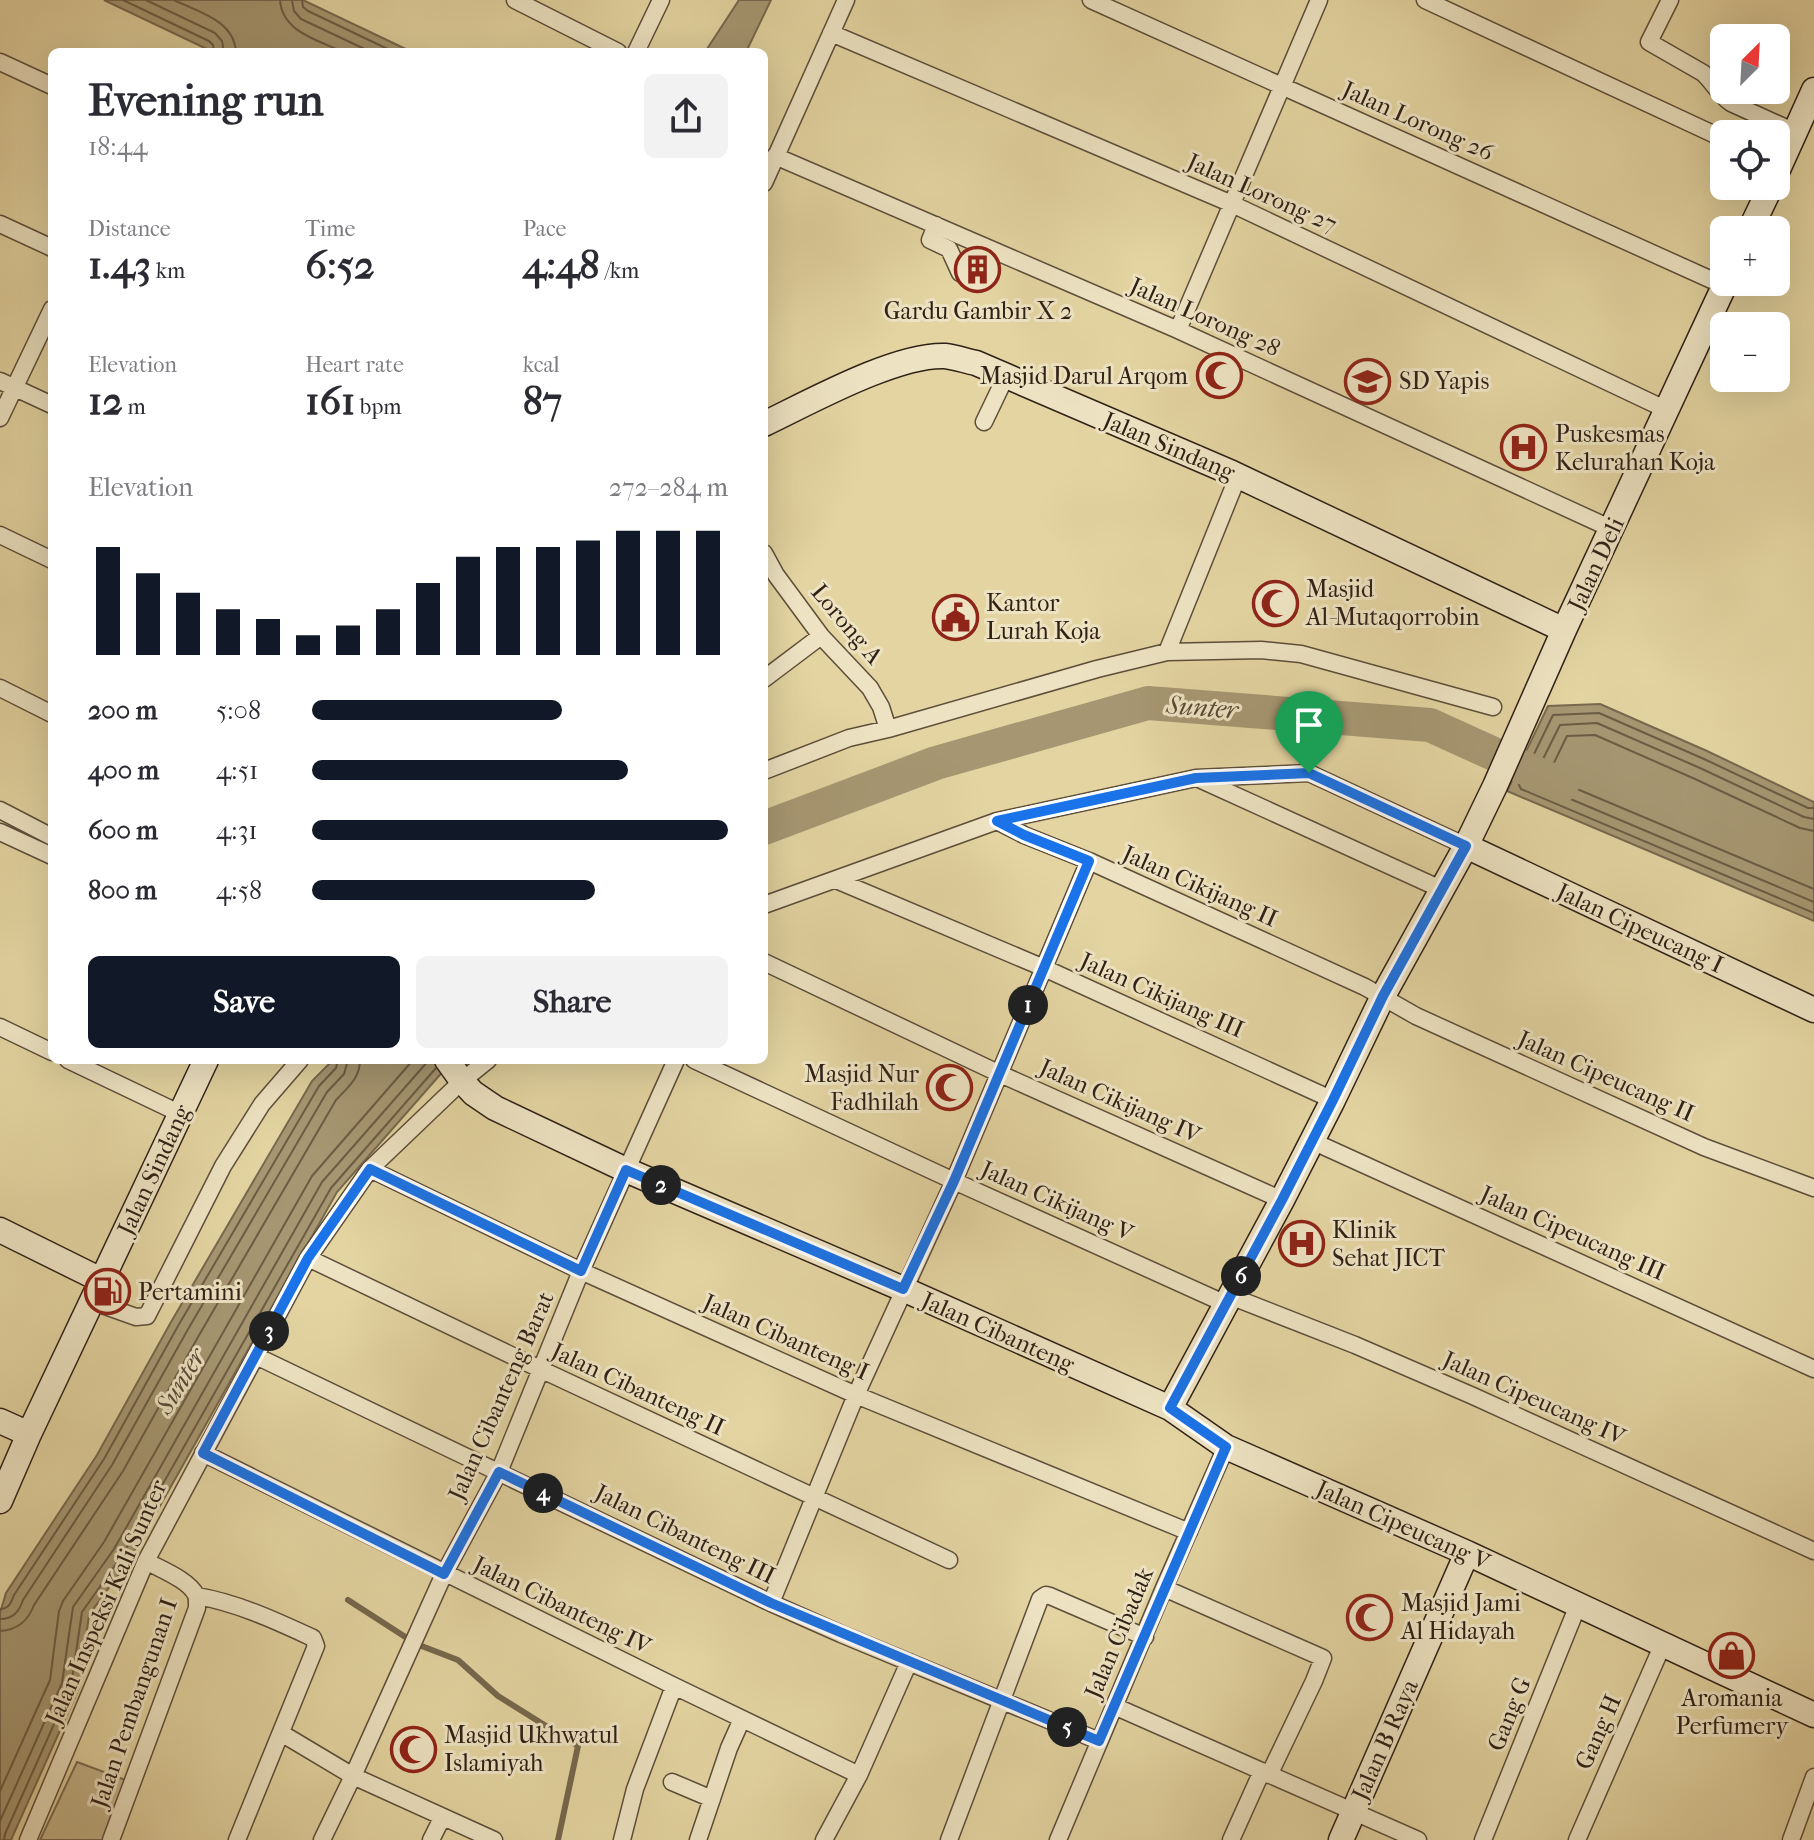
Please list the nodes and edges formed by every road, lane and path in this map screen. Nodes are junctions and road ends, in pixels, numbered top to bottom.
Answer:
1 (515, 0) edge
2 (661, 0) edge
3 (846, 0) edge
4 (1091, 0) edge
5 (1319, 0) edge
6 (1425, 0) edge
7 (1670, 0) edge
8 (831, 33) junction
9 (610, 48) edge
10 (638, 48) edge
11 (0, 62) edge
12 (48, 84) edge
13 (1283, 86) junction
14 (1814, 90) edge
15 (1710, 132) edge
16 (1795, 132) junction
17 (1790, 143) edge
18 (775, 156) junction
19 (768, 173) edge
20 (1232, 204) junction
21 (0, 224) edge
22 (936, 225) junction
23 (48, 246) edge
24 (960, 273) dead end
25 (1710, 277) edge
26 (1719, 296) edge
27 (48, 316) edge
28 (1178, 330) junction
29 (1006, 376) junction
30 (7, 385) edge
31 (48, 403) edge
32 (1667, 410) junction
33 (0, 418) edge
34 (768, 422) edge
35 (984, 422) dead end
36 (1238, 476) junction
37 (1612, 529) junction
38 (0, 535) edge
39 (48, 558) edge
40 (768, 560) edge
41 (1564, 630) junction
42 (821, 636) junction
43 (1167, 652) junction
44 (768, 676) edge
45 (0, 688) edge
46 (1493, 707) dead end
47 (48, 712) edge
48 (888, 729) junction
49 (768, 769) edge
50 (1196, 778) junction
51 (0, 810) edge
52 (997, 821) junction
53 (0, 832) edge
54 (48, 835) edge
55 (1470, 836) junction
56 (48, 854) edge
57 (1089, 861) junction
58 (836, 880) junction
59 (1443, 890) junction
60 (768, 904) edge
61 (768, 964) edge
62 (1044, 968) junction
63 (1383, 996) junction
64 (1814, 1010) edge
65 (0, 1027) edge
66 (48, 1050) edge
67 (76, 1064) edge
68 (204, 1064) edge
69 (297, 1064) edge
70 (475, 1064) edge
71 (674, 1064) edge
72 (703, 1064) edge
73 (455, 1070) edge
74 (998, 1073) junction
75 (1333, 1100) junction
76 (181, 1114) junction
77 (1312, 1141) junction
78 (370, 1169) junction
79 (626, 1170) junction
80 (954, 1181) junction
81 (1814, 1188) edge
82 (1282, 1200) junction
83 (0, 1230) edge
84 (308, 1258) junction
85 (581, 1271) junction
86 (903, 1289) junction
87 (96, 1291) junction
88 (1228, 1300) junction
89 (256, 1356) junction
90 (540, 1369) junction
91 (1814, 1369) edge
92 (856, 1395) junction
93 (1170, 1408) junction
94 (0, 1421) edge
95 (29, 1434) junction
96 (1226, 1447) junction
97 (203, 1453) junction
98 (499, 1472) junction
99 (813, 1497) junction
100 (0, 1501) edge
101 (1189, 1532) junction
102 (1814, 1551) edge
103 (1467, 1553) junction
104 (949, 1560) dead end
105 (146, 1561) junction
106 (444, 1574) junction
107 (1164, 1588) junction
108 (197, 1596) junction
109 (771, 1603) junction
110 (1578, 1605) junction
111 (1145, 1637) junction
112 (1663, 1644) junction
113 (909, 1662) junction
114 (674, 1686) junction
115 (1002, 1700) junction
116 (1114, 1706) junction
117 (1814, 1715) edge
118 (742, 1719) junction
119 (281, 1733) junction
120 (1099, 1741) junction
121 (1265, 1773) junction
122 (859, 1775) junction
123 (353, 1776) junction
124 (1814, 1777) edge
125 (672, 1782) dead end
126 (712, 1799) junction
127 (1353, 1813) junction
128 (442, 1818) junction
129 (28, 1840) edge
130 (111, 1840) edge
131 (237, 1840) edge
132 (322, 1840) edge
133 (431, 1840) edge
134 (494, 1840) edge
135 (622, 1840) edge
136 (698, 1840) edge
137 (824, 1840) edge
138 (949, 1840) edge
139 (1058, 1840) edge
140 (1231, 1840) edge
141 (1341, 1840) edge
142 (1418, 1840) edge
143 (1483, 1840) edge
144 (1577, 1840) edge
145 (1791, 1840) edge

1 - 9 street
2 - 10 street
3 - 8 street
4 - 13 street, Jalan Lorong 26
5 - 13 street
6 - 15 street
7 - 16 street
8 - 18 street
8 - 20 street, Jalan Lorong 27
11 - 12 street
13 - 20 street
13 - 25 street, Jalan Lorong 26
14 - 16 street
16 - 17 street
18 - 19 street
18 - 22 street, Jalan Lorong 28
20 - 28 street
20 - 32 street, Jalan Lorong 27
21 - 23 street
22 - 24 street
22 - 28 street, Jalan Lorong 28
26 - 32 street, Jalan Deli
27 - 30 street
28 - 37 street, Jalan Lorong 28
29 - 34 street, Jalan Sindang
29 - 35 street
29 - 36 street, Jalan Sindang
30 - 31 street
30 - 33 street
32 - 37 street, Jalan Deli
36 - 41 street, Jalan Sindang
36 - 43 street
37 - 41 street, Jalan Deli
38 - 39 street
40 - 42 street, Lorong A
41 - 55 street, Jalan Deli
42 - 44 street
42 - 48 street, Lorong A
43 - 46 street
43 - 48 street
45 - 47 street
48 - 49 street
50 - 52 street
50 - 55 street
50 - 59 street
51 - 54 street
52 - 57 street, Jalan Cikijang II
52 - 58 street
53 - 56 street
55 - 59 street, Jalan Deli
55 - 64 street, Jalan Cipeucang I
57 - 62 street
57 - 63 street, Jalan Cikijang II
58 - 60 street
58 - 62 street, Jalan Cikijang III
59 - 63 street, Jalan Deli
61 - 74 street, Jalan Cikijang IV
62 - 74 street
62 - 75 street, Jalan Cikijang III
63 - 75 street, Jalan Deli
63 - 81 street, Jalan Cipeucang II
65 - 66 street
67 - 76 street
68 - 76 street, Jalan Sindang
69 - 87 street
70 - 73 street, Jalan Inspeksi Kali Sunter
71 - 79 street, Jalan Cibanteng Barat
72 - 80 street, Jalan Cikijang V
73 - 78 street, Jalan Inspeksi Kali Sunter
73 - 79 street, Jalan Cibanteng
74 - 80 street
74 - 82 street, Jalan Cikijang IV
75 - 77 street, Jalan Deli
76 - 87 street, Jalan Sindang
77 - 82 street, Jalan Deli
77 - 91 street, Jalan Cipeucang III
78 - 84 street, Jalan Inspeksi Kali Sunter
78 - 85 street, Jalan Cibanteng I
79 - 85 street, Jalan Cibanteng Barat
79 - 86 street, Jalan Cibanteng
80 - 86 street
80 - 88 street, Jalan Cikijang V
82 - 88 street, Jalan Deli
83 - 87 street
84 - 89 street, Jalan Inspeksi Kali Sunter
84 - 90 street, Jalan Cibanteng II
85 - 90 street, Jalan Cibanteng Barat
85 - 92 street, Jalan Cibanteng I
86 - 92 street
86 - 93 street, Jalan Cibanteng
87 - 95 street, Jalan Sindang
88 - 93 street, Jalan Deli
88 - 102 street, Jalan Cipeucang IV
89 - 97 street, Jalan Inspeksi Kali Sunter
89 - 98 street, Jalan Cibanteng III
90 - 98 street, Jalan Cibanteng Barat
90 - 99 street, Jalan Cibanteng II
92 - 99 street
92 - 101 street, Jalan Cibanteng I
93 - 96 street, Jalan Cipeucang V
94 - 95 street
95 - 100 street, Jalan Sindang
96 - 101 street, Jalan Cibadak
96 - 103 street, Jalan Cipeucang V
97 - 105 street, Jalan Inspeksi Kali Sunter
97 - 106 street, Jalan Cibanteng IV
98 - 106 street, Jalan Cibanteng Barat
98 - 109 street, Jalan Cibanteng III
99 - 104 street, Jalan Cibanteng II
99 - 109 street
101 - 107 street, Jalan Cibadak
103 - 110 street, Jalan Cipeucang V
103 - 127 street, Jalan B Raya
105 - 108 street, Jalan Pembangunan I
105 - 129 street, Jalan Inspeksi Kali Sunter
106 - 114 street, Jalan Cibanteng IV
106 - 123 street, Jalan Cibanteng Barat
107 - 111 street, Jalan Cibadak
107 - 121 street
108 - 119 street
108 - 130 street, Jalan Pembangunan I
109 - 113 street, Jalan Cibanteng III
110 - 112 street, Jalan Cipeucang V
110 - 143 street, Gang G
111 - 115 street
111 - 116 street, Jalan Cibadak
112 - 117 street, Jalan Cipeucang V
112 - 144 street, Gang H
113 - 115 street, Jalan Cibanteng III
113 - 122 street
114 - 118 street, Jalan Cibanteng IV
114 - 135 street
115 - 120 street, Jalan Cibanteng III
115 - 138 street
116 - 120 street, Jalan Cibadak
116 - 121 street
118 - 122 street, Jalan Cibanteng IV
118 - 126 street
119 - 123 street
119 - 131 street
120 - 139 street, Jalan Cibadak
121 - 127 street
121 - 140 street
122 - 137 street
123 - 128 street
123 - 132 street, Jalan Cibanteng Barat
124 - 145 street
125 - 126 street
126 - 136 street
127 - 141 street, Jalan B Raya
127 - 142 street
128 - 133 street
128 - 134 street

